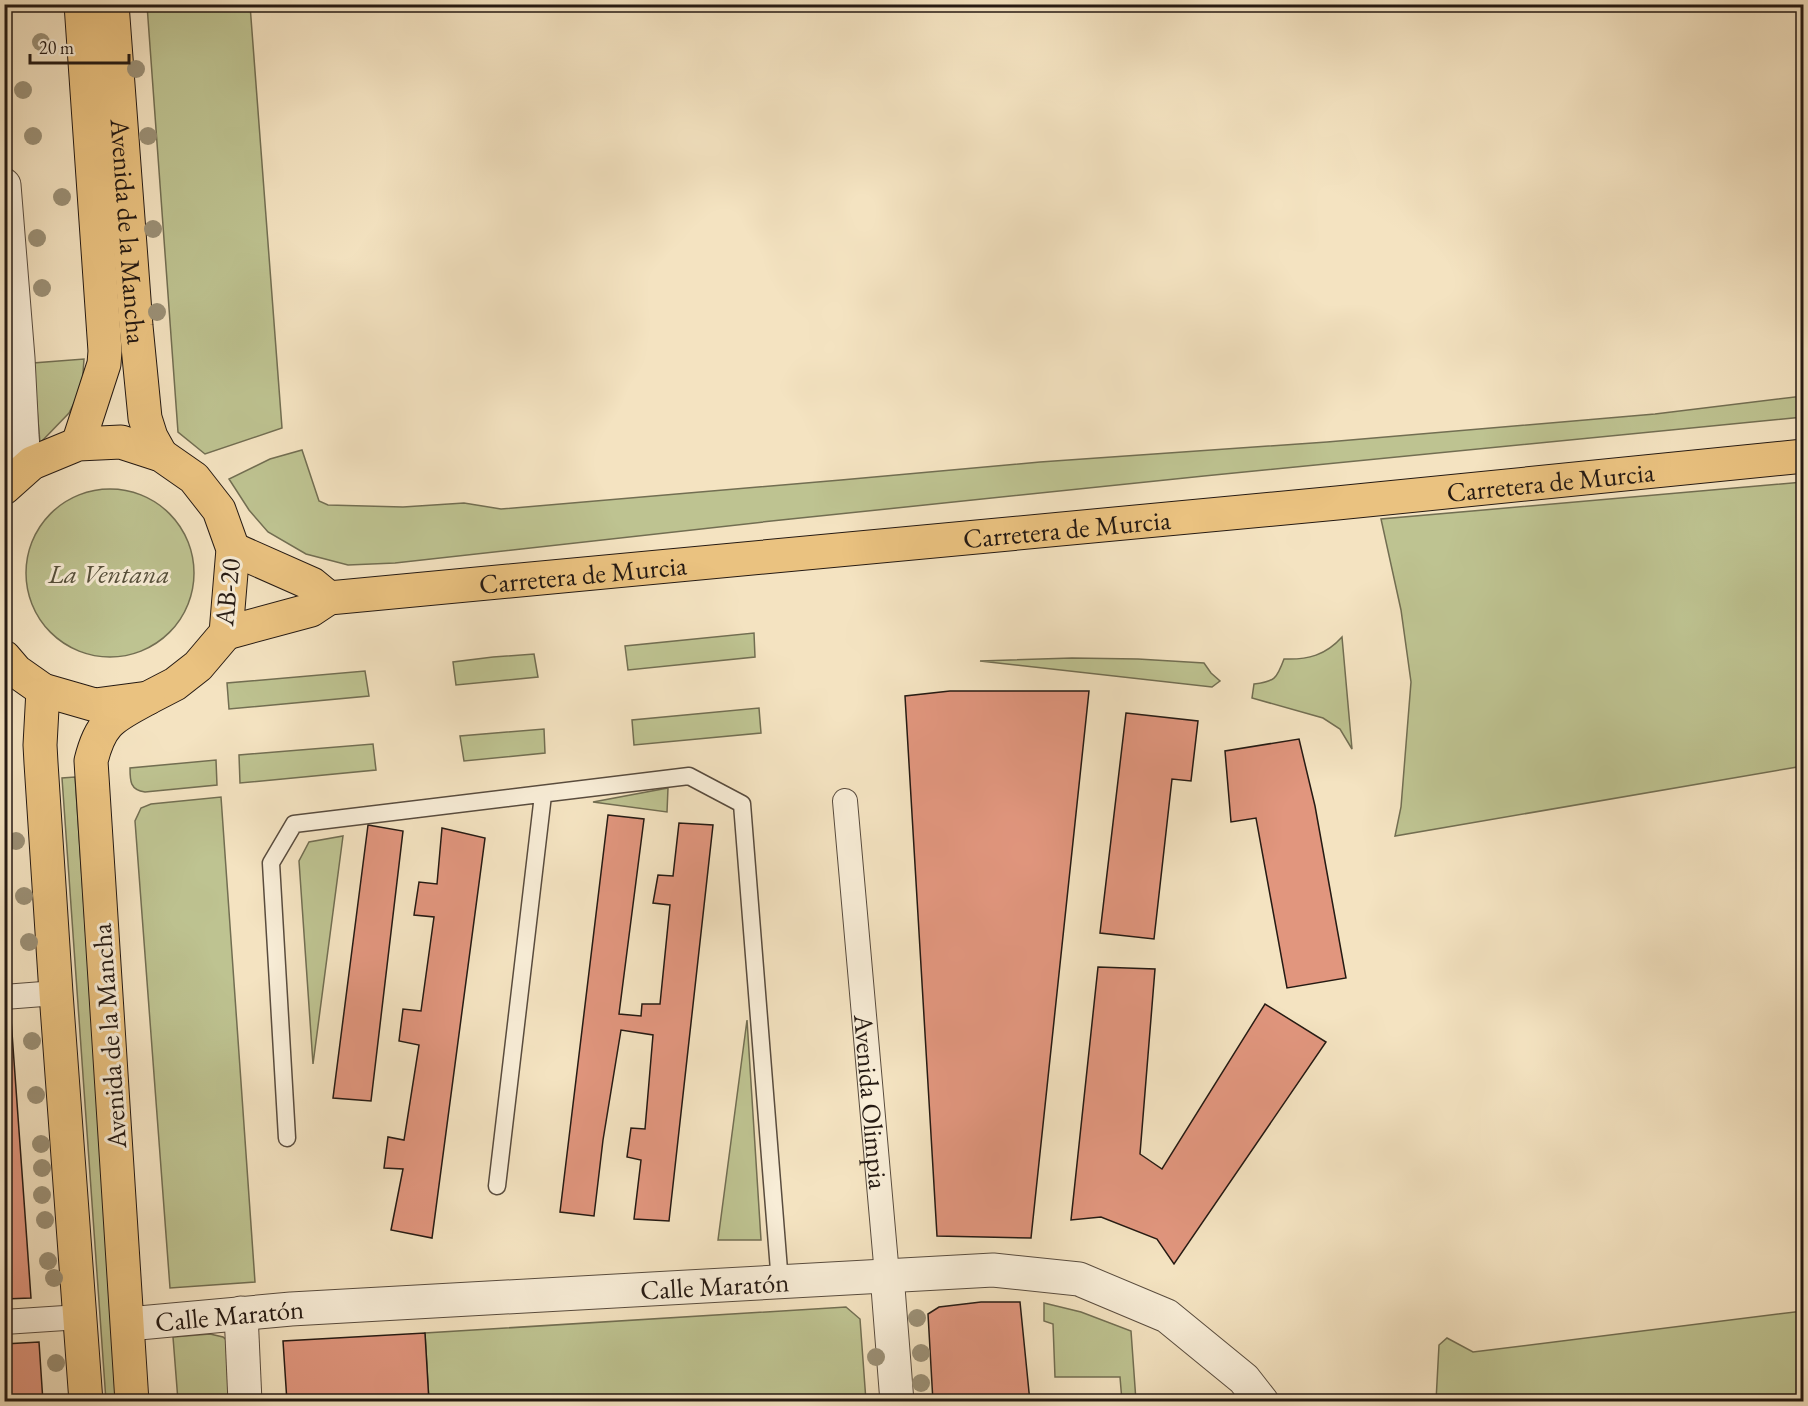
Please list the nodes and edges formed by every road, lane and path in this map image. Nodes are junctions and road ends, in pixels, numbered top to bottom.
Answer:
1 (81, 4) edge
2 (112, 4) edge
3 (4, 185) edge
4 (78, 444) junction
5 (161, 455) junction
6 (1803, 456) edge
7 (32, 464) junction
8 (4, 488) edge
9 (233, 549) junction
10 (328, 598) junction
11 (226, 633) junction
12 (8, 666) edge
13 (43, 690) junction
14 (148, 698) junction
15 (543, 795) junction
16 (845, 801) dead end
17 (56, 993) junction
18 (4, 997) edge
19 (287, 1138) dead end
20 (497, 1186) dead end
21 (887, 1275) junction
22 (780, 1283) junction
23 (241, 1313) junction
24 (80, 1317) junction
25 (4, 1322) edge
26 (128, 1324) junction
27 (86, 1401) edge
28 (132, 1401) edge
29 (245, 1401) edge
30 (897, 1401) edge
31 (1262, 1401) edge

1 - 4 main road, Avenida de la Mancha
2 - 5 main road, Avenida de la Mancha
3 - 7 street
4 - 5 main road, AB-20
4 - 7 main road, AB-20
5 - 9 main road, AB-20
6 - 10 main road, Carretera de Murcia
7 - 8 main road, AB-20
9 - 10 main road
9 - 11 main road, AB-20
10 - 11 main road
11 - 14 main road, AB-20
12 - 13 main road, AB-20
13 - 14 main road, AB-20
13 - 17 main road, Avenida de la Mancha
14 - 26 main road, Avenida de la Mancha
15 - 19 lane
15 - 20 lane
15 - 22 lane
16 - 21 street, Avenida Olimpia
17 - 18 street
17 - 24 main road, Avenida de la Mancha
21 - 22 street, Calle Maratón
21 - 30 street, Avenida Olimpia
21 - 31 street, Calle Maratón
22 - 23 street, Calle Maratón
23 - 26 street, Calle Maratón
23 - 29 street
24 - 25 street
24 - 27 main road, Avenida de la Mancha
26 - 28 main road, Avenida de la Mancha

